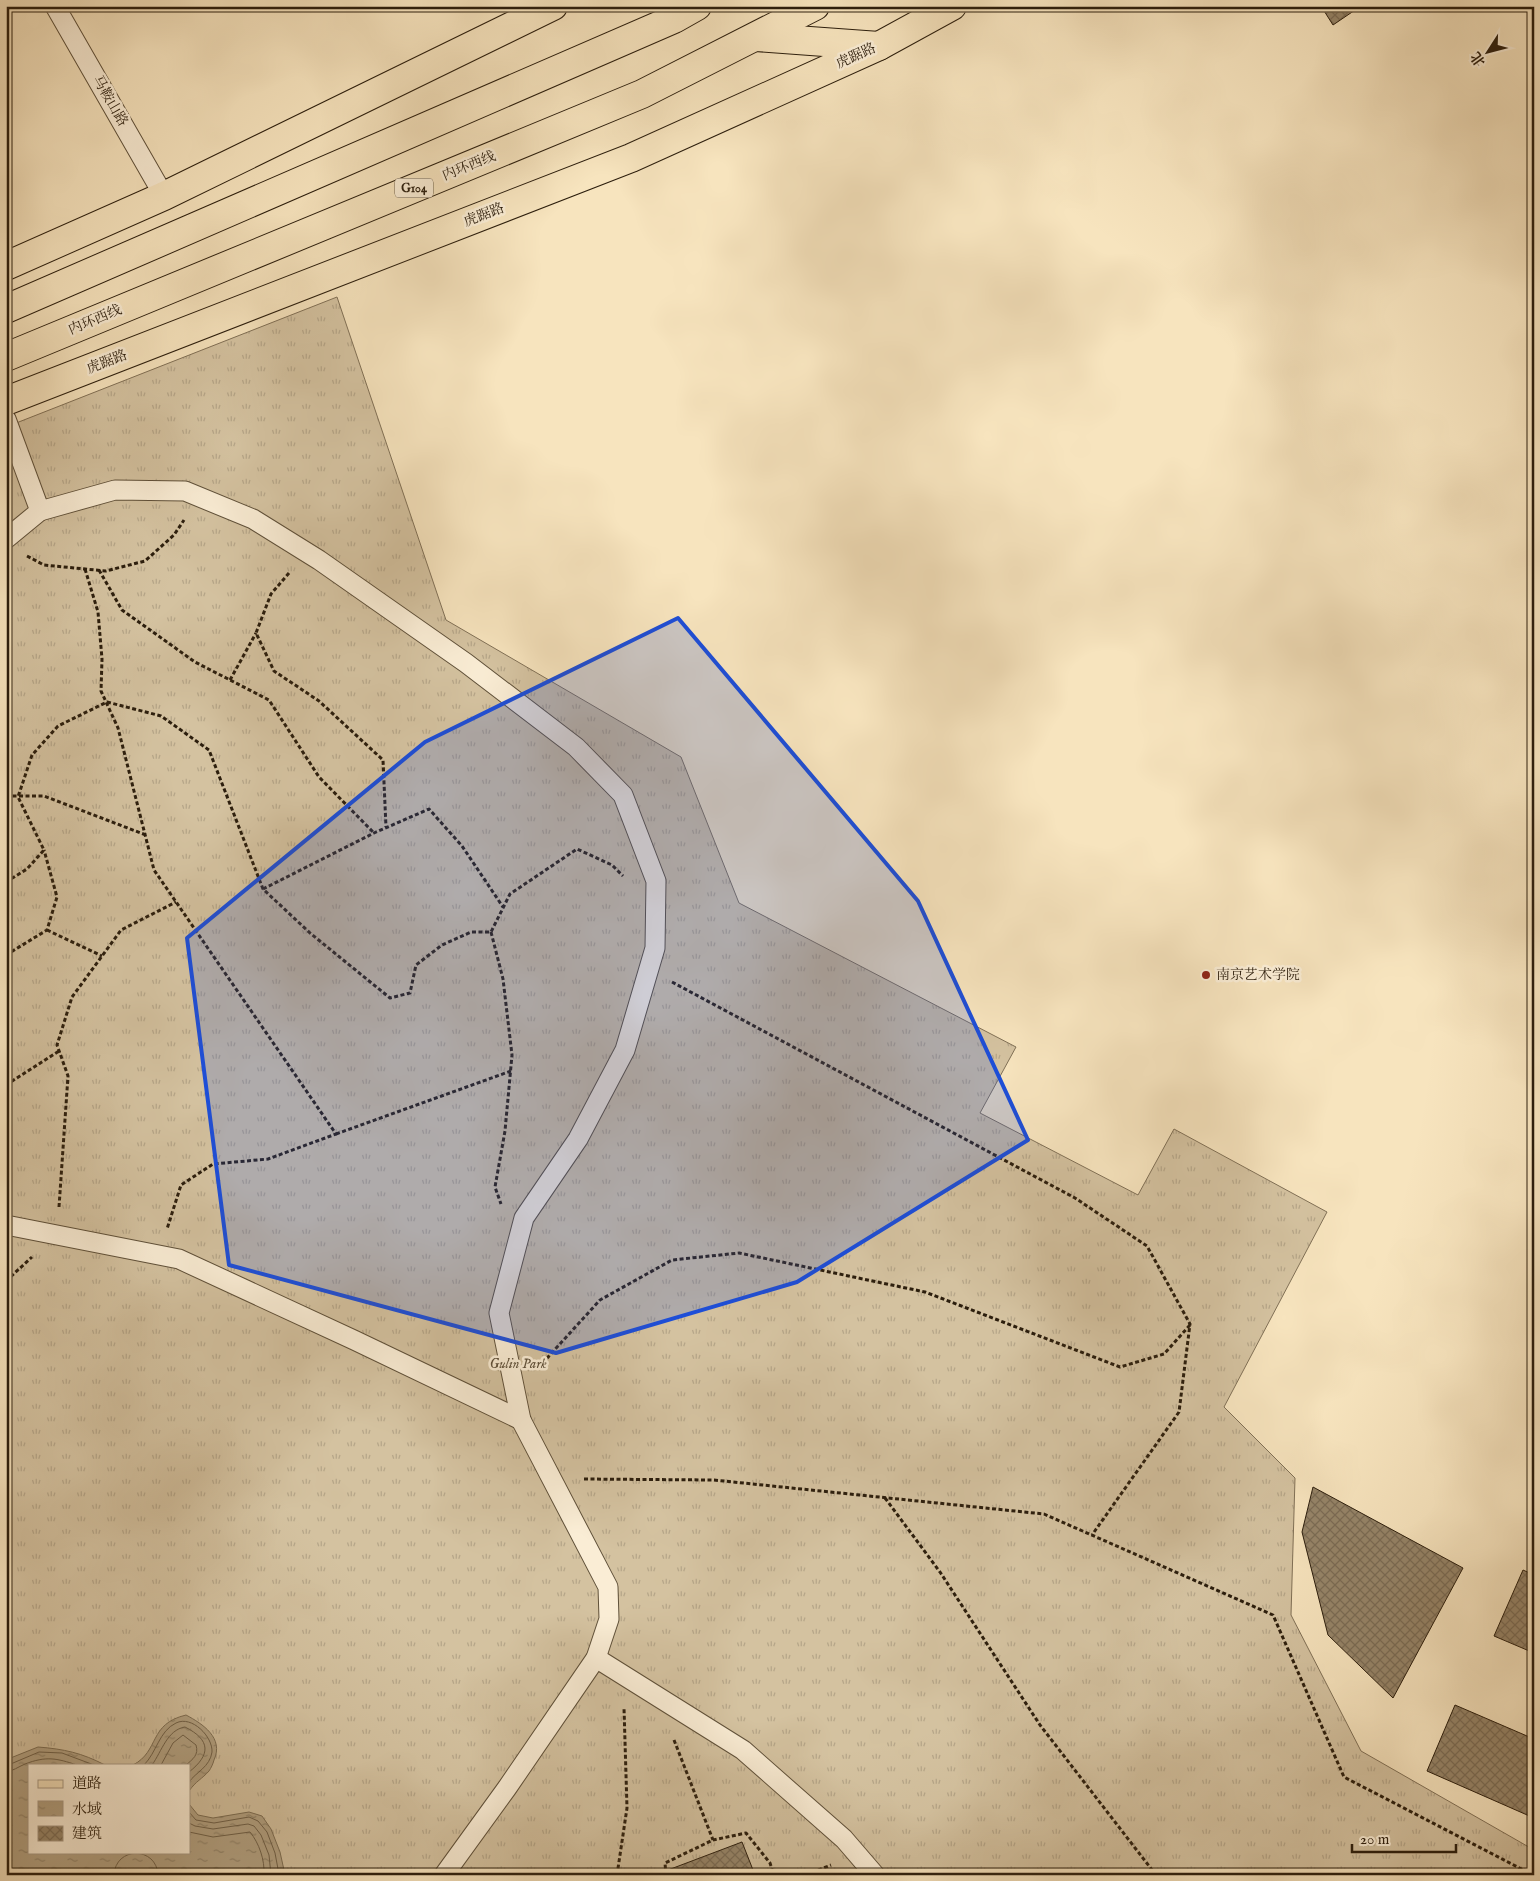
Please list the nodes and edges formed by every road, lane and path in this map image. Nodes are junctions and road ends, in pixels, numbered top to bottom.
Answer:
1 (55, 6) edge
2 (553, 6) edge
3 (697, 6) edge
4 (815, 6) edge
5 (952, 6) edge
6 (756, 37) junction
7 (879, 46) junction
8 (164, 196) junction
9 (6, 266) edge
10 (6, 309) edge
11 (6, 357) edge
12 (6, 401) edge
13 (6, 419) edge
14 (199, 497) junction
15 (40, 511) junction
16 (6, 539) edge
17 (306, 552) junction
18 (22, 553) dead end
19 (85, 569) junction
20 (99, 570) junction
21 (256, 633) junction
22 (230, 680) junction
23 (107, 702) junction
24 (6, 796) edge
25 (18, 797) junction
26 (386, 826) junction
27 (374, 833) junction
28 (146, 835) junction
29 (44, 850) junction
30 (6, 882) edge
31 (263, 889) junction
32 (176, 902) junction
33 (503, 907) junction
34 (656, 908) junction
35 (47, 930) junction
36 (491, 932) junction
37 (6, 954) edge
38 (102, 956) junction
39 (649, 969) junction
40 (59, 1051) junction
41 (510, 1071) junction
42 (6, 1085) edge
43 (336, 1134) junction
44 (6, 1224) edge
45 (57, 1235) junction
46 (517, 1244) junction
47 (159, 1255) junction
48 (6, 1281) edge
49 (1190, 1324) junction
50 (515, 1392) junction
51 (521, 1420) junction
52 (551, 1478) junction
53 (885, 1498) junction
54 (1092, 1535) junction
55 (596, 1658) junction
56 (623, 1675) junction
57 (656, 1696) junction
58 (713, 1840) junction
59 (444, 1875) edge
60 (617, 1875) edge
61 (666, 1875) edge
62 (774, 1875) edge
63 (875, 1875) edge
64 (1156, 1875) edge
65 (1533, 1875) edge

1 - 8 lane, 马鞍山路
2 - 8 main road
3 - 10 main road
4 - 6 main road, 内环西线 / G104
5 - 7 main road, 虎踞路
6 - 7 main road
6 - 11 main road, 内环西线 / G104
7 - 12 main road, 虎踞路
8 - 9 main road
13 - 15 lane
14 - 15 lane
14 - 17 lane
14 - 20 path
15 - 16 lane
17 - 21 path
17 - 34 lane
18 - 19 path
19 - 20 path
19 - 23 path
20 - 22 path
21 - 22 path
21 - 26 path
22 - 27 path
23 - 25 path
23 - 28 path
23 - 31 path
24 - 25 path
25 - 28 path
25 - 29 path
26 - 27 path
26 - 33 path
27 - 31 path
28 - 32 path
29 - 30 path
29 - 35 path
31 - 36 path
32 - 38 path
32 - 43 path
33 - 34 path
33 - 36 path
34 - 39 lane
35 - 37 path
35 - 38 path
36 - 41 path
38 - 40 path
39 - 46 lane
39 - 49 path
40 - 42 path
40 - 45 path
41 - 43 path
41 - 46 path
43 - 47 path
44 - 45 lane
45 - 47 lane
45 - 48 path
46 - 50 lane
47 - 51 lane
49 - 50 path
49 - 54 path
50 - 51 lane
51 - 52 lane
52 - 53 path
52 - 55 lane
53 - 54 path
53 - 64 path
54 - 65 path
55 - 56 lane
55 - 59 lane
56 - 57 lane
56 - 60 path
57 - 58 path
57 - 63 lane
58 - 61 path
58 - 62 path

